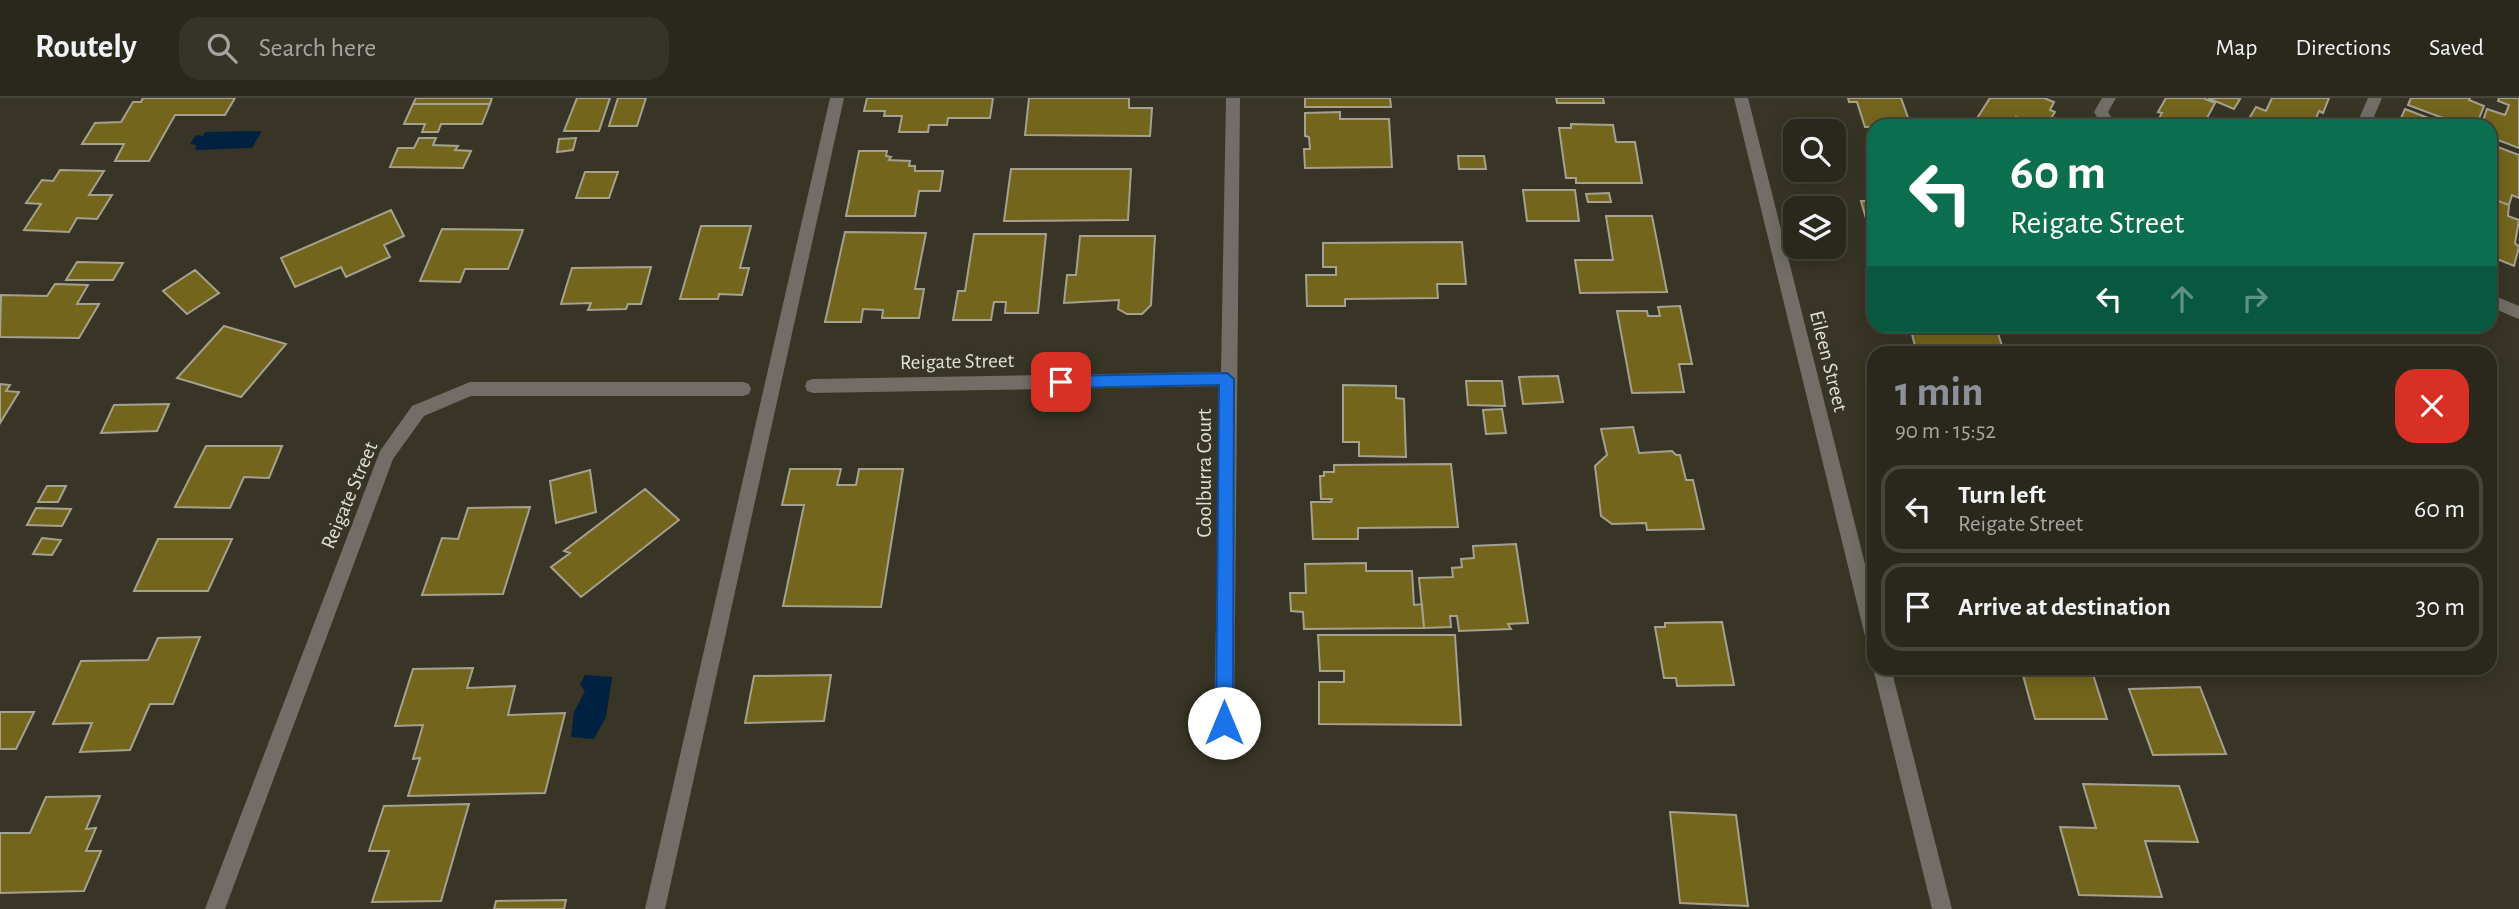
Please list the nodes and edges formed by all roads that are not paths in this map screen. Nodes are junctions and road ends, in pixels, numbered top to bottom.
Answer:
1 (837, 98) edge
2 (1233, 98) edge
3 (1741, 98) edge
4 (2109, 98) edge
5 (2375, 98) edge
6 (2106, 119) edge
7 (2366, 119) edge
8 (2497, 303) edge
9 (2519, 313) edge
10 (1227, 379) junction
11 (813, 386) dead end
12 (743, 389) dead end
13 (1867, 608) edge
14 (1884, 675) edge
15 (1224, 723) dead end
16 (215, 909) edge
17 (654, 909) edge
18 (1942, 909) edge

1 - 17 street
2 - 10 street, Coolburra Court
3 - 13 street, Eileen Street
4 - 6 street
5 - 7 street
8 - 9 street
10 - 11 street, Reigate Street
10 - 15 street, Coolburra Court
12 - 16 street, Reigate Street
14 - 18 street

